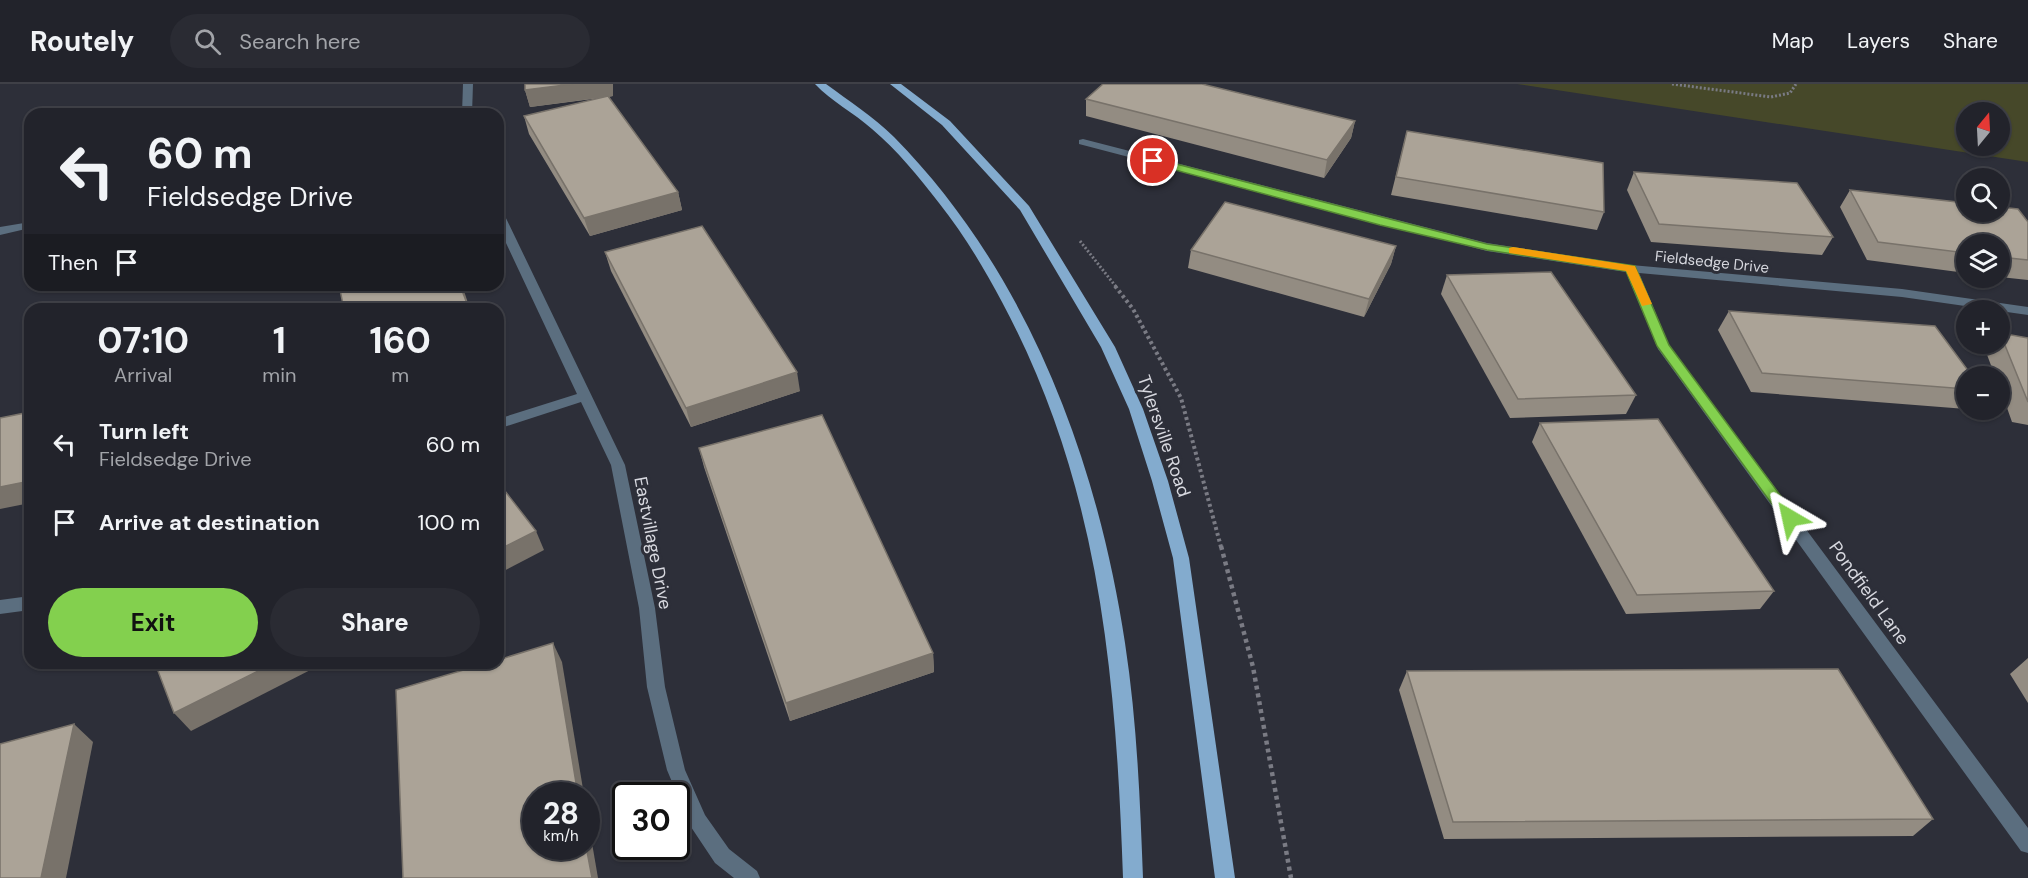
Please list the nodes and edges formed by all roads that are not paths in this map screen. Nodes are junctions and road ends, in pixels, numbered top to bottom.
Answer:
1 (468, 84) edge
2 (820, 84) edge
3 (895, 84) edge
4 (467, 108) edge
5 (1083, 142) dead end
6 (24, 226) edge
7 (504, 227) edge
8 (0, 231) edge
9 (1631, 269) junction
10 (2028, 312) edge
11 (585, 396) junction
12 (504, 422) edge
13 (24, 604) edge
14 (0, 607) edge
15 (2028, 844) edge
16 (750, 878) edge
17 (1133, 878) edge
18 (1225, 878) edge

1 - 4 street
2 - 17 main road
3 - 18 main road, Tylersville Road
5 - 9 street, Fieldsedge Drive
6 - 8 street
7 - 11 street, Eastvillage Drive
9 - 10 street, Fieldsedge Drive
9 - 15 street, Pondfield Lane
11 - 12 street
11 - 16 street, Eastvillage Drive
13 - 14 street

